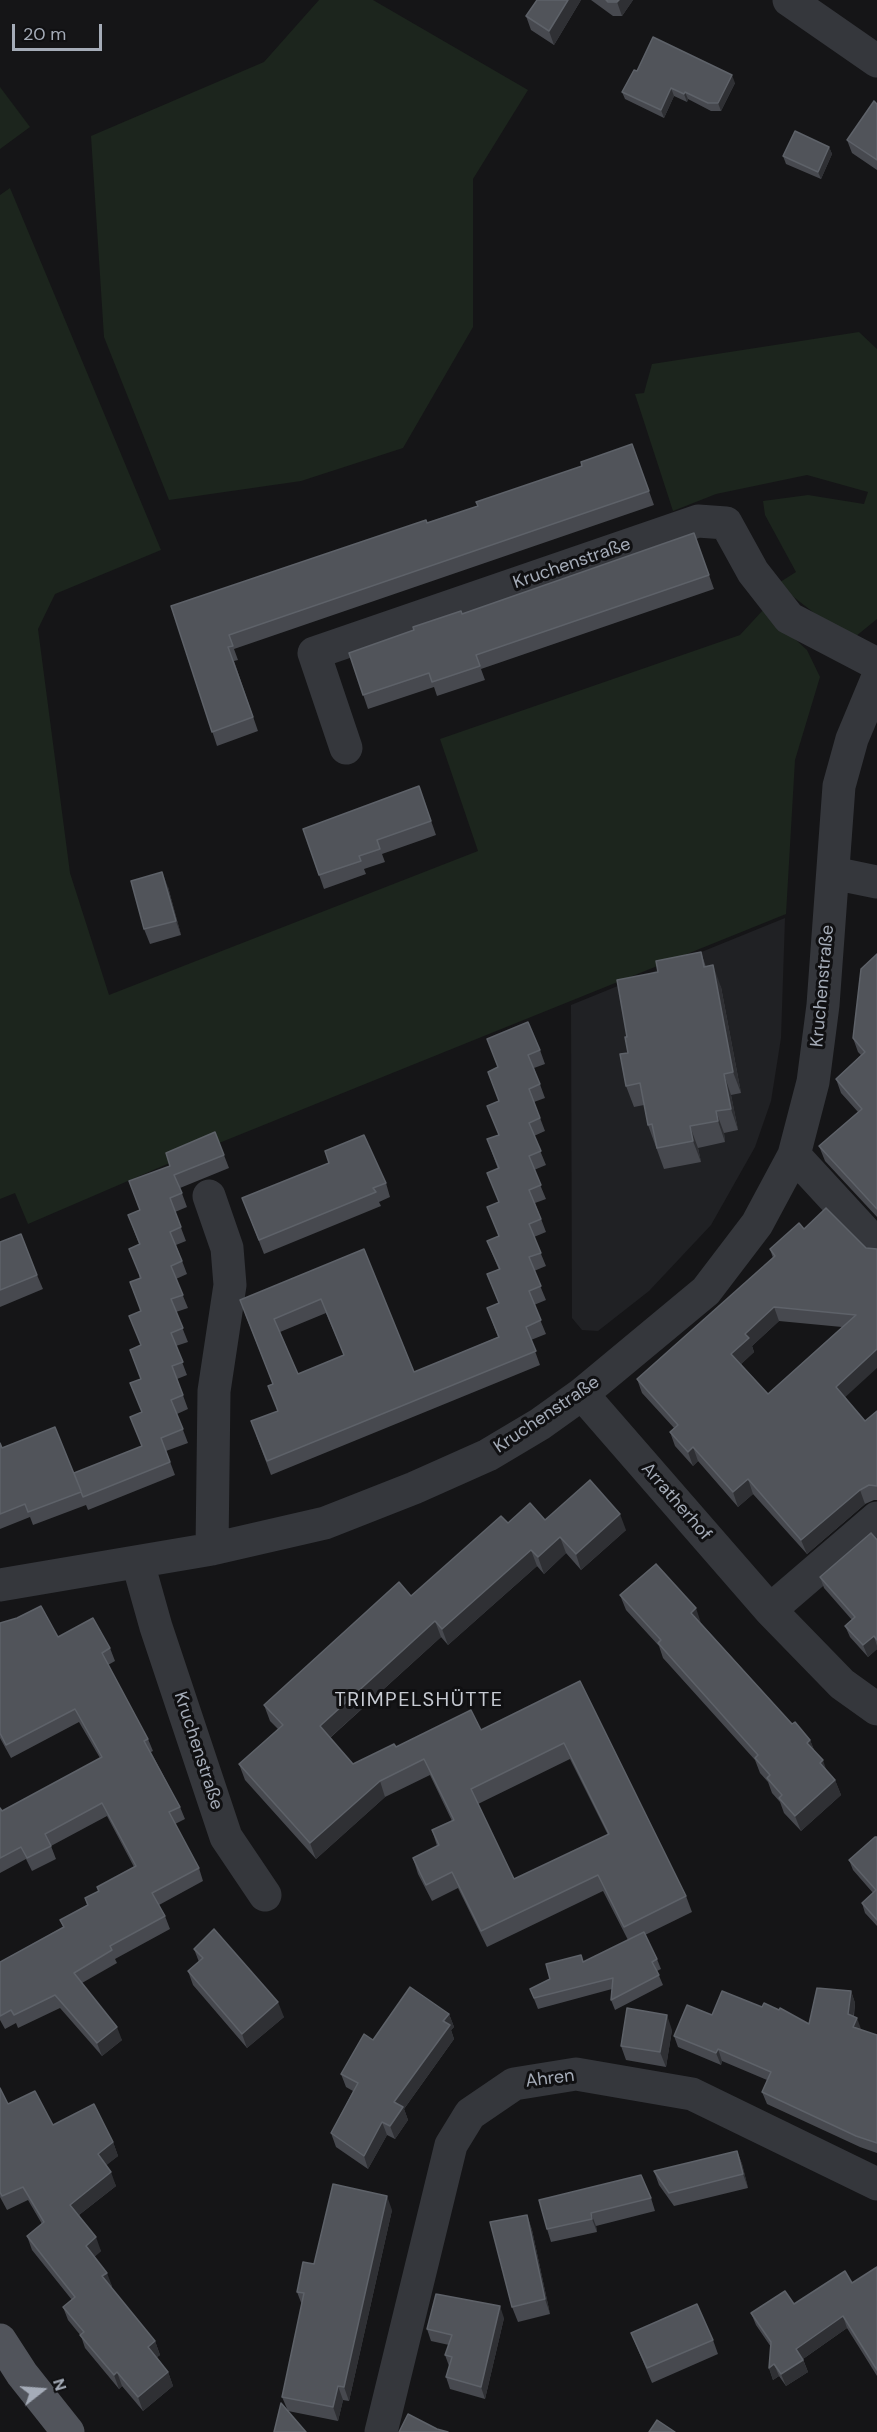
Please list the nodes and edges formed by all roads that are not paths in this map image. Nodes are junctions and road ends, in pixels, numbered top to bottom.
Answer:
1 (789, 0) edge
2 (877, 61) edge
3 (877, 664) edge
4 (877, 679) edge
5 (346, 748) dead end
6 (833, 873) junction
7 (877, 882) edge
8 (794, 1155) junction
9 (209, 1196) dead end
10 (877, 1245) edge
11 (582, 1394) junction
12 (877, 1518) edge
13 (212, 1549) junction
14 (138, 1563) junction
15 (0, 1585) edge
16 (770, 1610) junction
17 (877, 1709) edge
18 (265, 1895) dead end
19 (877, 2184) edge
20 (0, 2340) edge
21 (68, 2432) edge
22 (381, 2432) edge

1 - 2 street
3 - 5 street, Kruchenstraße
4 - 6 street, Kruchenstraße
6 - 7 street
6 - 8 street, Kruchenstraße
8 - 10 street
8 - 11 street, Kruchenstraße
9 - 13 street
11 - 13 street, Kruchenstraße
11 - 16 street, Arratherhof
12 - 16 street
13 - 14 street, Kruchenstraße
14 - 15 street, Kruchenstraße
14 - 18 street, Kruchenstraße
16 - 17 street, Arratherhof
19 - 22 street, Ahren
20 - 21 main road

